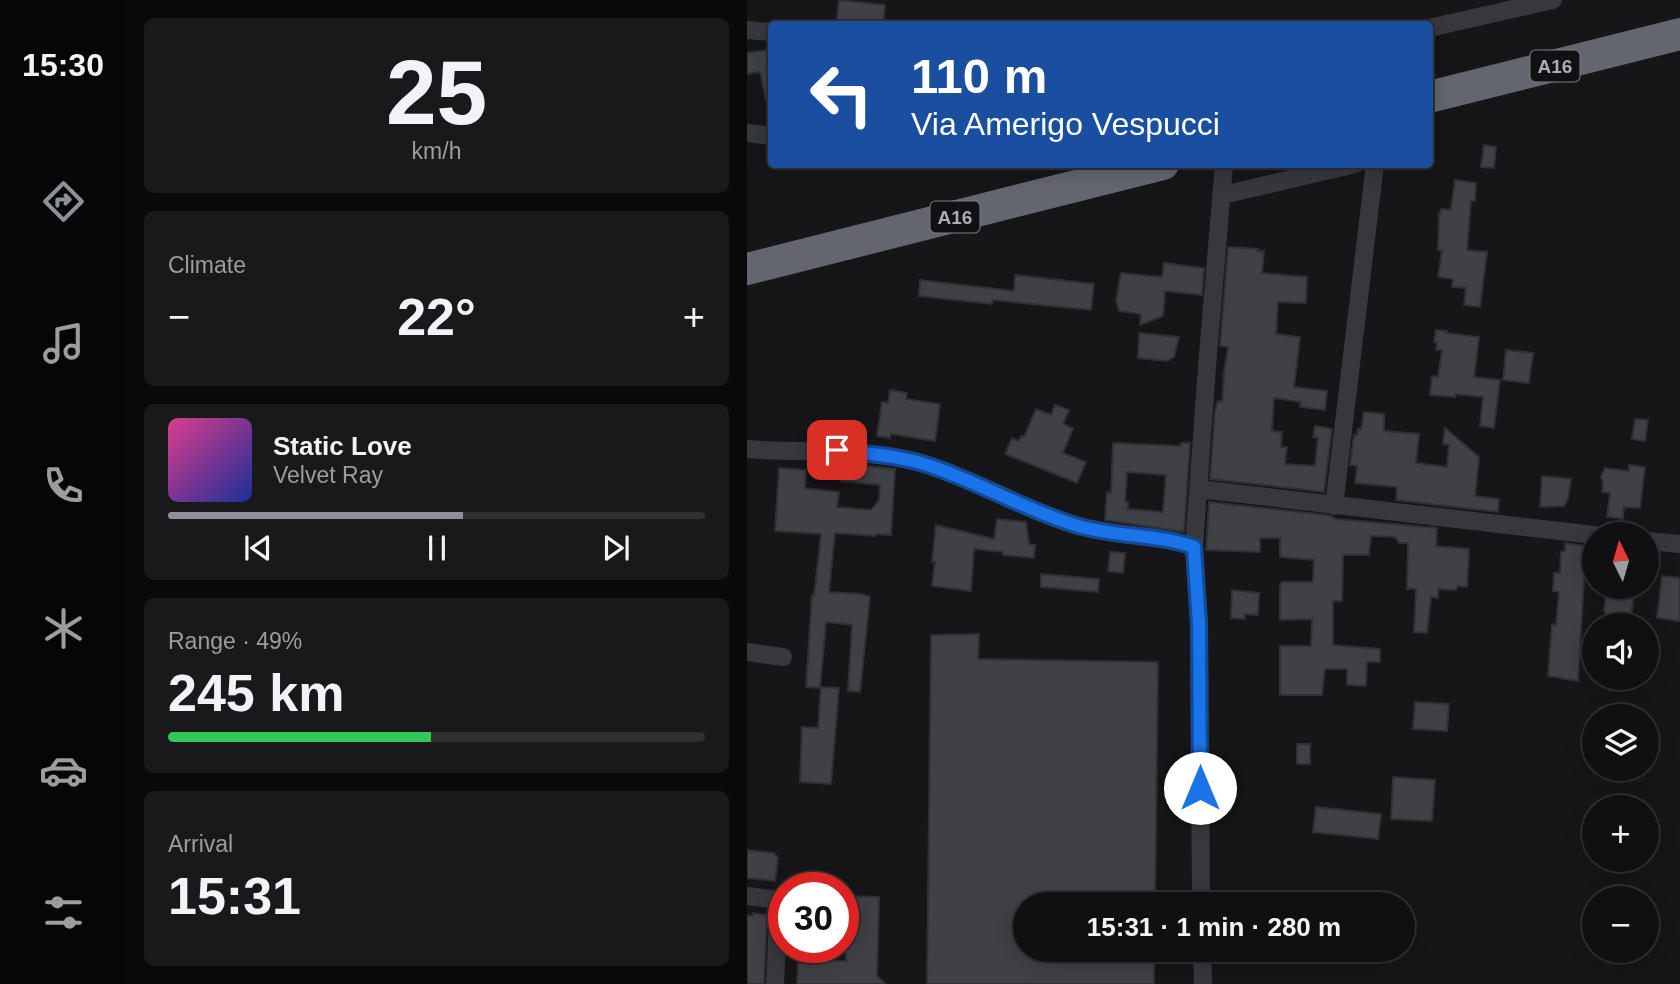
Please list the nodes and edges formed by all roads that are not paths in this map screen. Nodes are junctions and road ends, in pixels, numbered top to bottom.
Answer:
1 (1553, 0) edge
2 (1680, 13) edge
3 (1433, 27) edge
4 (747, 30) edge
5 (768, 32) edge
6 (1680, 34) edge
7 (1433, 75) edge
8 (1433, 96) edge
9 (747, 133) edge
10 (768, 136) edge
11 (1064, 168) edge
12 (1147, 168) edge
13 (1224, 168) edge
14 (1338, 168) edge
15 (1375, 168) edge
16 (1223, 195) junction
17 (747, 248) edge
18 (747, 269) edge
19 (747, 449) edge
20 (1199, 489) junction
21 (1334, 506) junction
22 (1582, 534) edge
23 (1659, 542) edge
24 (1680, 544) edge
25 (1194, 547) junction
26 (747, 652) edge
27 (783, 657) dead end
28 (1201, 892) edge
29 (747, 896) edge
30 (1202, 962) edge
31 (775, 984) edge
32 (1203, 984) edge

1 - 3 street
2 - 7 highway, A16
4 - 5 street
6 - 8 highway, A16
9 - 10 street
11 - 17 highway, A16
12 - 18 highway, A16
13 - 16 street
14 - 16 street
15 - 21 street
16 - 20 street
19 - 25 street
20 - 21 street
20 - 25 street
21 - 22 street
23 - 24 street
25 - 28 street
26 - 27 street
29 - 31 street
30 - 32 street

